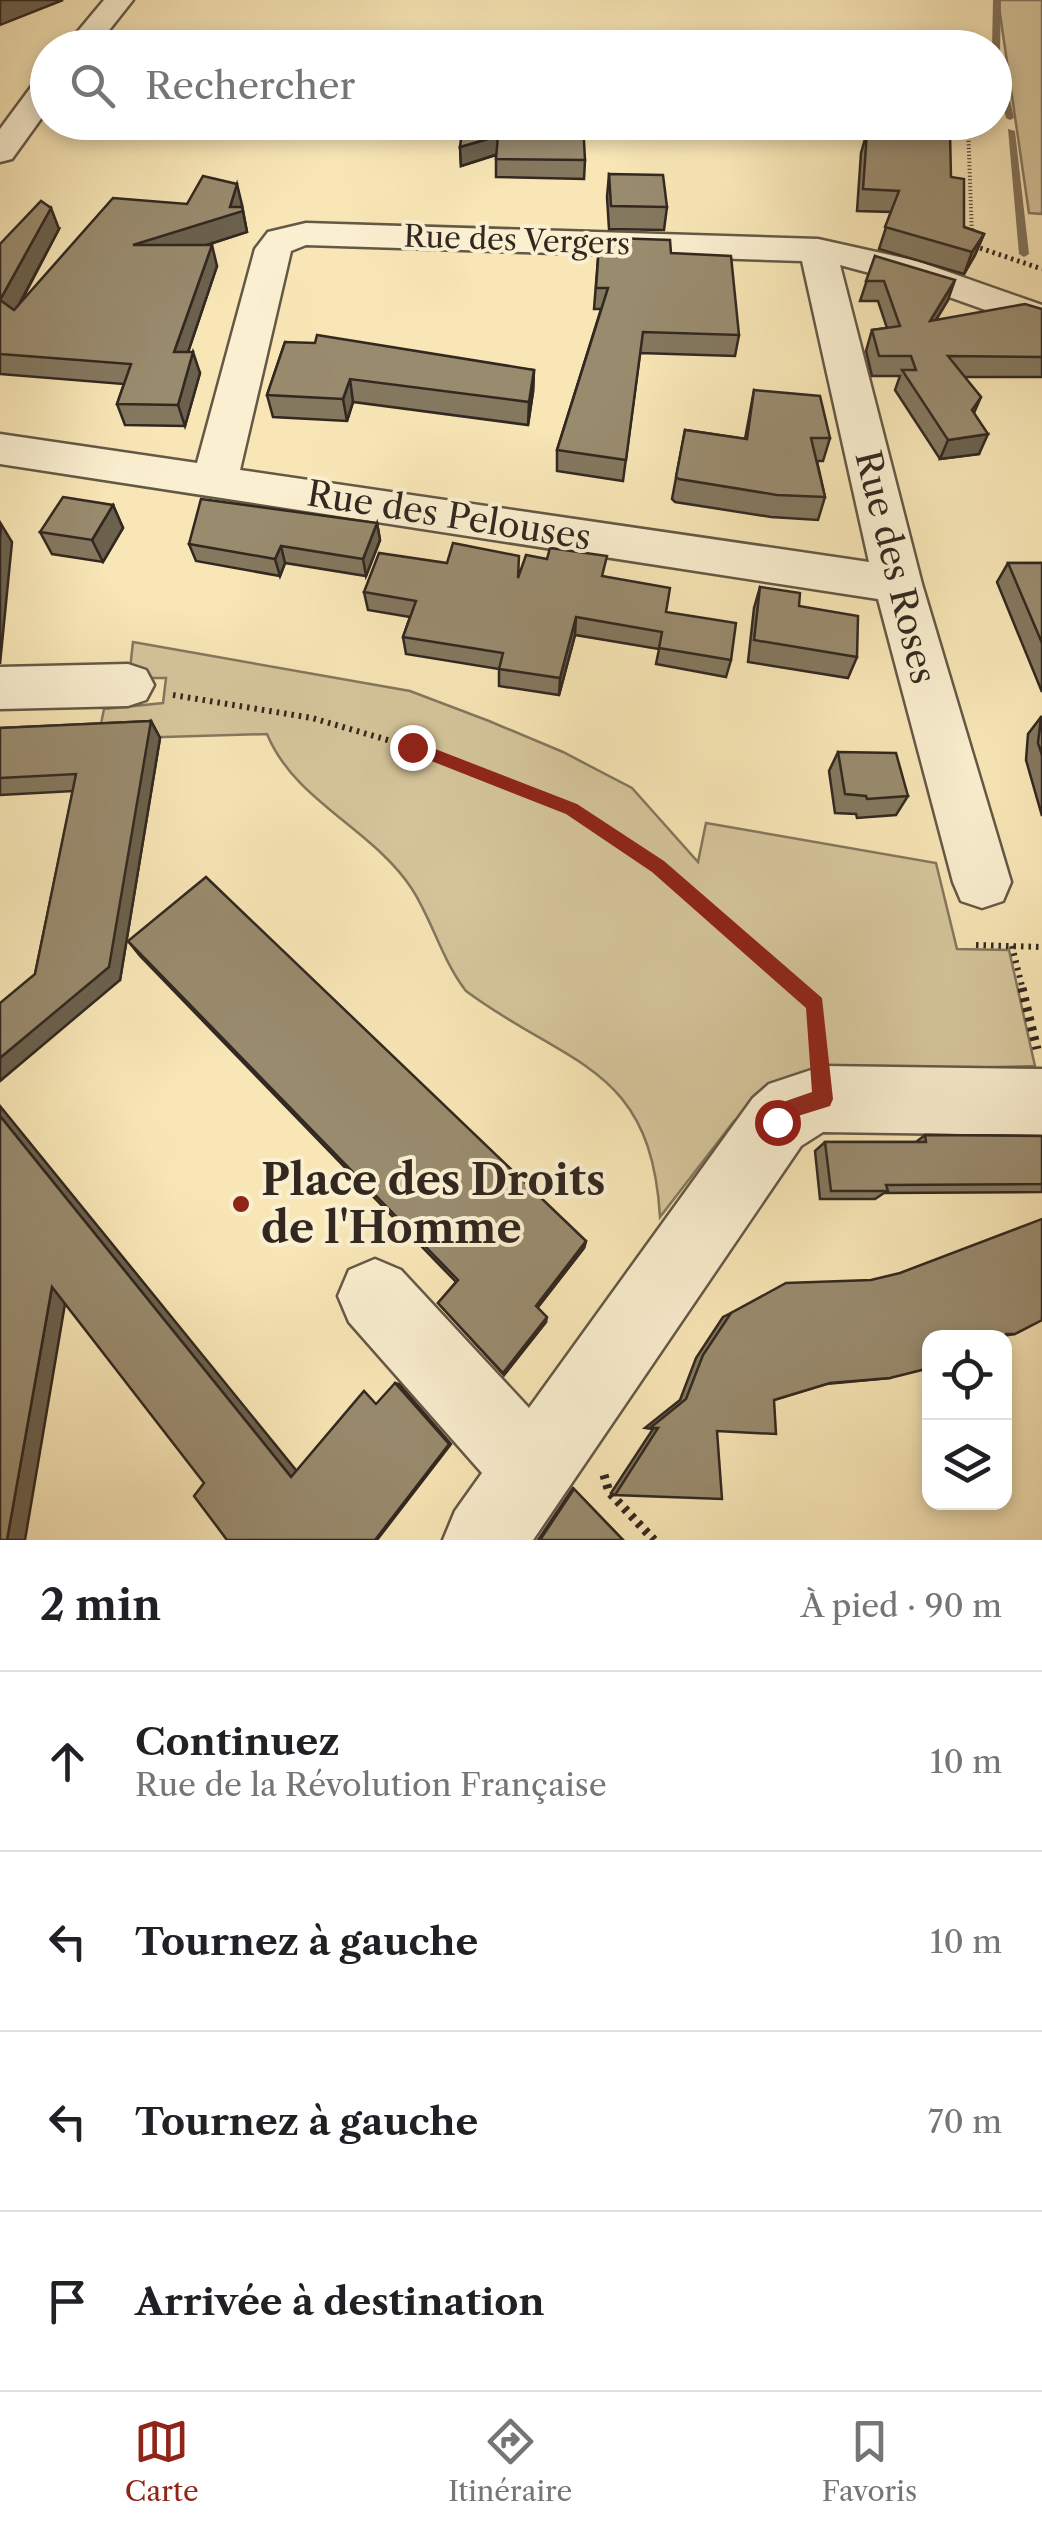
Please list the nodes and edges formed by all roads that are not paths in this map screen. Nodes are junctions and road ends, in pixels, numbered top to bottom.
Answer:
1 (119, 0) edge
2 (95, 30) edge
3 (30, 109) edge
4 (2, 146) edge
5 (818, 250) junction
6 (1042, 318) edge
7 (0, 449) edge
8 (216, 480) junction
9 (898, 584) junction
10 (128, 685) road end
11 (0, 688) edge
12 (982, 882) dead end
13 (1040, 1077) edge
14 (375, 1296) dead end
15 (551, 1443) junction
16 (484, 1540) edge

1 - 2 street
3 - 4 street
5 - 6 street, Rue des Vergers
5 - 8 street, Rue des Vergers
5 - 9 street, Rue des Roses
7 - 8 street, Rue des Pelouses
8 - 9 street, Rue des Pelouses
9 - 12 street, Rue des Roses
10 - 11 street
13 - 15 street
14 - 15 street
15 - 16 street

